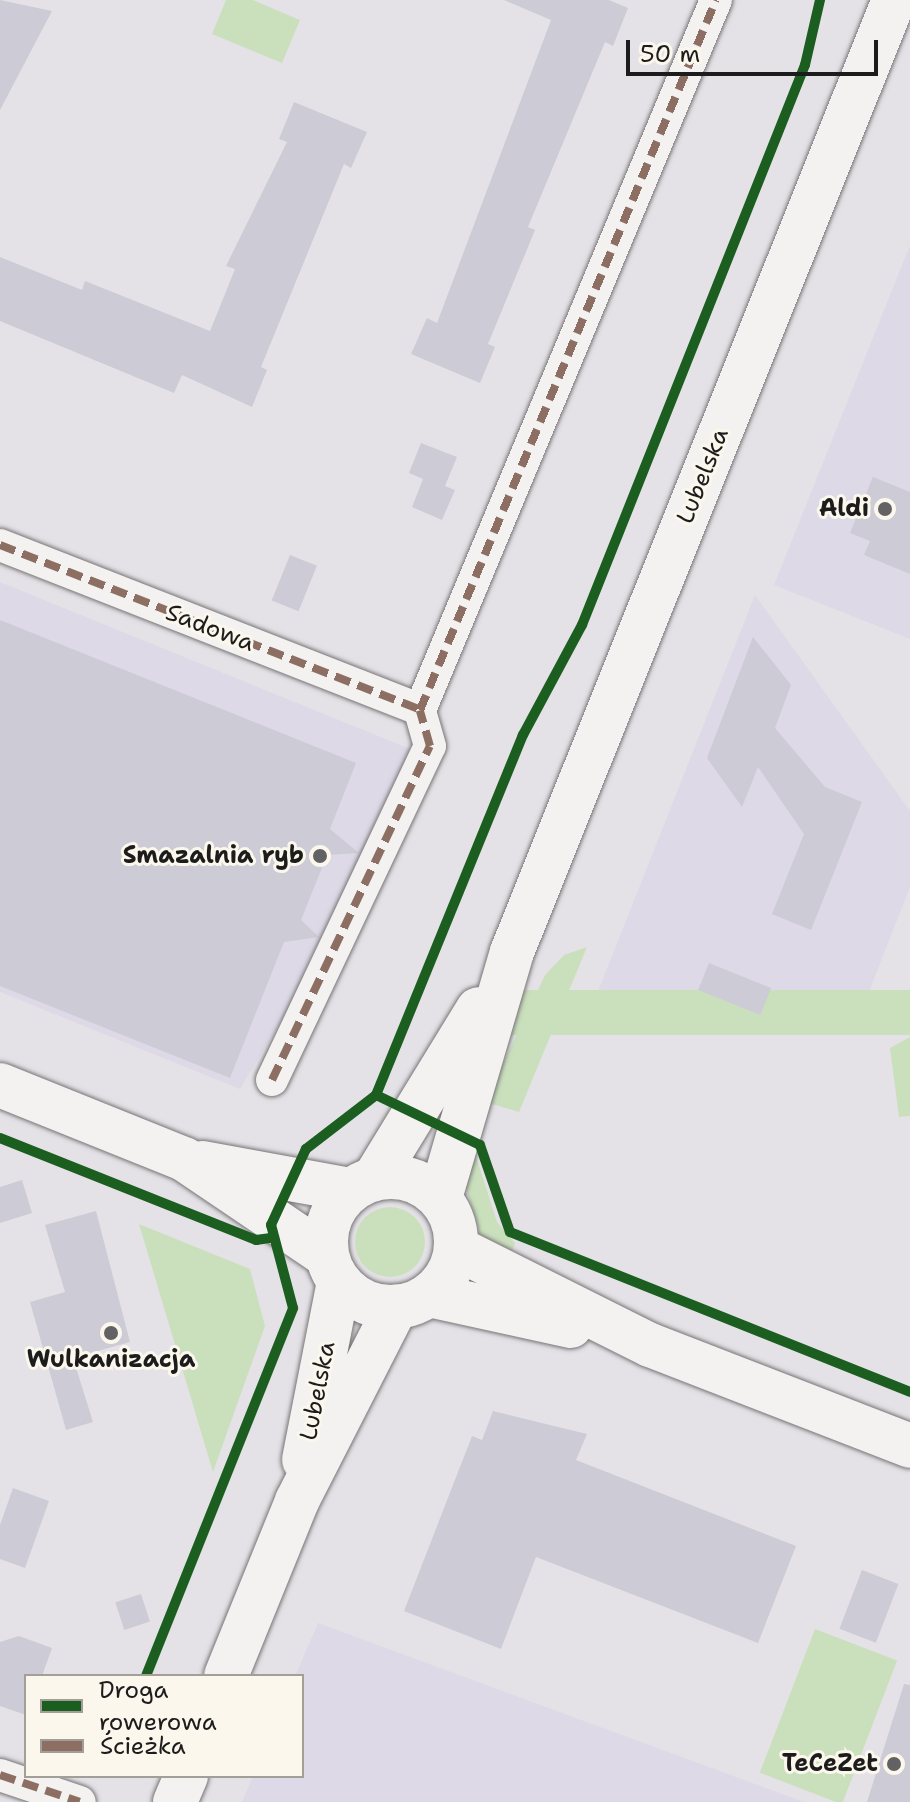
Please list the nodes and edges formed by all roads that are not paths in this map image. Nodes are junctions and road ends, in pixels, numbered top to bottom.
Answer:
1 (716, 0) edge
2 (894, 0) edge
3 (0, 545) edge
4 (420, 710) junction
5 (512, 952) junction
6 (272, 1080) dead end
7 (0, 1085) edge
8 (184, 1159) junction
9 (362, 1184) junction
10 (440, 1198) junction
11 (456, 1248) junction
12 (332, 1268) junction
13 (412, 1301) junction
14 (650, 1345) junction
15 (910, 1446) edge
16 (297, 1501) junction
17 (227, 1674) edge
18 (0, 1775) edge
19 (185, 1778) edge
20 (80, 1802) edge
21 (175, 1802) edge

1 - 4 street
2 - 5 main road, Lubelska
3 - 4 street, Sadowa
4 - 6 street
5 - 9 main road, Lubelska
5 - 10 main road, Lubelska
7 - 8 main road
8 - 9 main road
8 - 12 main road
9 - 10 main road
9 - 12 main road
10 - 11 main road
11 - 13 main road
11 - 14 main road
12 - 13 main road
12 - 16 main road, Lubelska
13 - 14 main road
13 - 16 main road, Lubelska
14 - 15 main road
16 - 17 main road, Lubelska
18 - 20 street
19 - 21 main road

